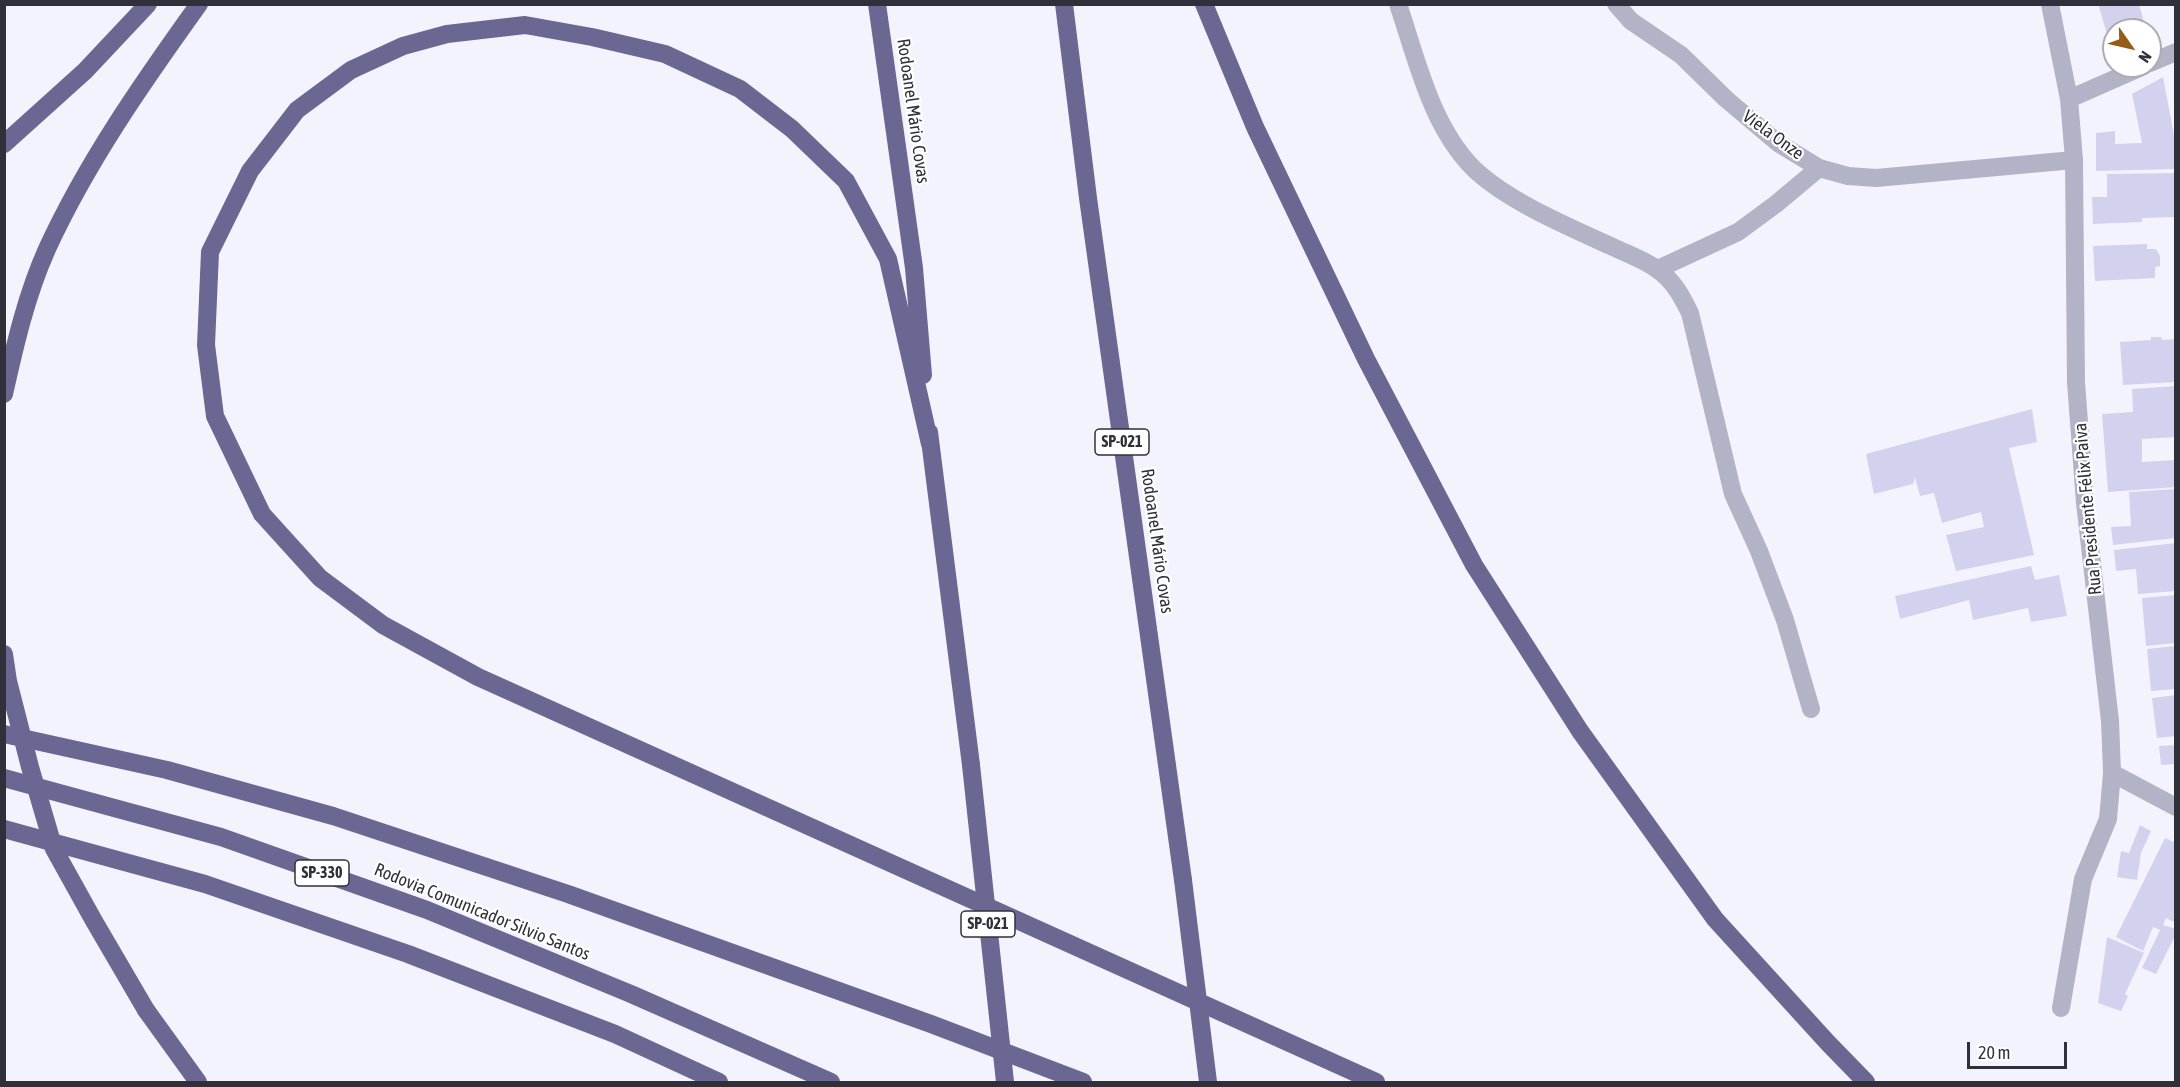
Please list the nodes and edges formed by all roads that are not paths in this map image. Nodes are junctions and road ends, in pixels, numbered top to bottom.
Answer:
1 (148, 4) edge
2 (199, 4) edge
3 (877, 4) edge
4 (1064, 4) edge
5 (1204, 4) edge
6 (1398, 4) edge
7 (1616, 4) edge
8 (2050, 4) edge
9 (2117, 78) edge
10 (2069, 99) junction
11 (4, 144) edge
12 (2074, 160) junction
13 (1819, 168) junction
14 (1658, 269) junction
15 (4, 394) edge
16 (930, 444) junction
17 (4, 654) edge
18 (1811, 709) dead end
19 (4, 734) edge
20 (2112, 773) junction
21 (4, 778) edge
22 (2175, 807) edge
23 (14, 831) edge
24 (4, 842) edge
25 (2061, 1008) dead end
26 (198, 1083) edge
27 (719, 1083) edge
28 (831, 1083) edge
29 (1005, 1083) edge
30 (1083, 1083) edge
31 (1208, 1083) edge
32 (1376, 1083) edge
33 (1866, 1083) edge

1 - 11 highway
2 - 15 highway
3 - 16 highway, Rodoanel Mário Covas / SP-021
4 - 31 highway, Rodoanel Mário Covas / SP-021, bridge
5 - 33 highway
6 - 14 street
7 - 13 street, Viela Onze
8 - 10 street, Rua Presidente Félix Paiva
9 - 10 street
10 - 12 street, Rua Presidente Félix Paiva
12 - 13 street, Viela Onze
12 - 20 street, Rua Presidente Félix Paiva
13 - 14 street
14 - 18 street
16 - 29 highway, Rodoanel Mário Covas / SP-021, bridge
16 - 32 highway
17 - 26 highway, bridge
19 - 30 highway
20 - 22 street
20 - 25 street, Rua Presidente Félix Paiva
21 - 28 highway, Rodovia Comunicador Silvio Santos / SP-330
23 - 24 highway
23 - 27 highway

